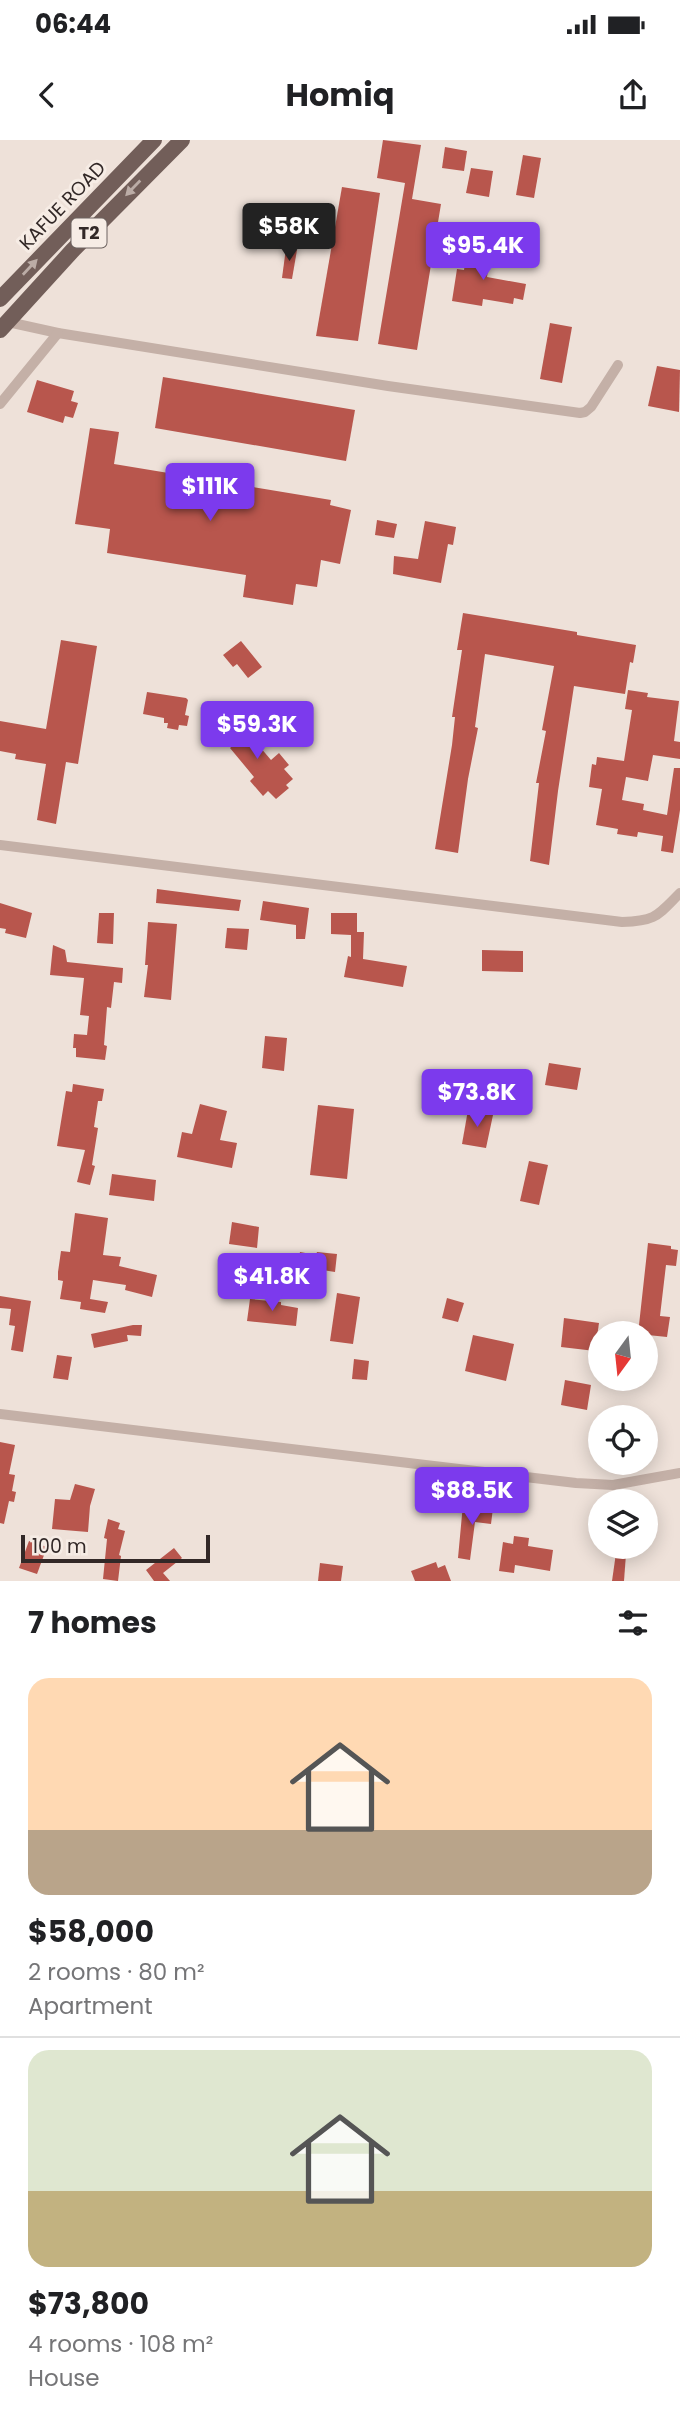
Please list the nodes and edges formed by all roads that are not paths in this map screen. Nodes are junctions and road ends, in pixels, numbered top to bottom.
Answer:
1 (155, 140) edge
2 (181, 140) edge
3 (0, 299) edge
4 (4, 326) edge
5 (58, 333) junction
6 (618, 365) dead end
7 (0, 404) edge
8 (0, 845) edge
9 (680, 893) edge
10 (0, 1414) edge
11 (680, 1473) edge

3 -> 1 main road, KAFUE ROAD / T2
2 -> 4 main road, KAFUE ROAD / T2
4 - 5 street
5 - 6 street
5 - 7 street
8 - 9 street
10 - 11 street

